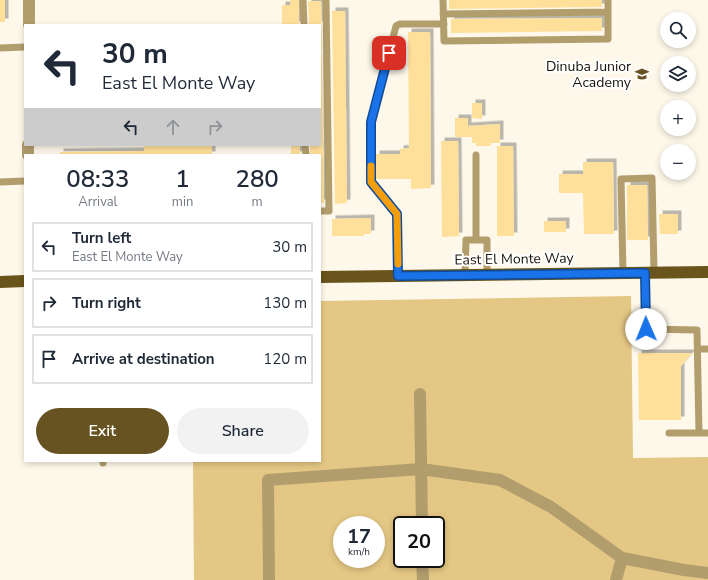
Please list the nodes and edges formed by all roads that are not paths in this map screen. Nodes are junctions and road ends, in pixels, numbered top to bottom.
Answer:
1 (29, 0) edge
2 (303, 0) edge
3 (326, 0) edge
4 (443, 0) edge
5 (608, 0) edge
6 (608, 12) junction
7 (443, 14) junction
8 (29, 24) edge
9 (304, 24) edge
10 (444, 24) junction
11 (24, 47) edge
12 (0, 48) edge
13 (476, 155) dead end
14 (24, 181) edge
15 (0, 182) edge
16 (321, 211) edge
17 (476, 240) junction
18 (650, 272) junction
19 (708, 272) edge
20 (623, 273) junction
21 (465, 275) junction
22 (487, 275) junction
23 (398, 276) junction
24 (321, 277) edge
25 (24, 281) edge
26 (0, 282) edge
27 (698, 349) junction
28 (708, 349) edge
29 (420, 394) dead end
30 (668, 433) dead end
31 (699, 433) junction
32 (708, 433) edge
33 (421, 469) junction
34 (422, 516) edge
35 (622, 558) junction
36 (422, 568) edge
37 (708, 573) edge
38 (269, 580) edge
39 (423, 580) edge
40 (616, 580) edge

1 - 8 street
2 - 9 lane
3 - 16 lane
4 - 7 lane
5 - 6 lane
6 - 7 lane
6 - 10 lane
7 - 10 lane
10 - 23 lane
11 - 12 lane
13 - 17 lane
14 - 15 lane
17 - 21 lane
17 - 22 lane
18 - 19 main road, East El Monte Way
18 - 20 main road, East El Monte Way
18 - 20 lane
18 - 27 lane
20 - 22 main road, East El Monte Way
21 - 22 main road, East El Monte Way
21 - 23 main road, East El Monte Way
23 - 24 main road, East El Monte Way
25 - 26 main road
27 - 28 lane
27 - 31 lane
29 - 33 street
30 - 31 lane
31 - 32 lane
33 - 34 street
33 - 35 street
33 - 38 street
35 - 37 street
35 - 40 street
36 - 39 street

